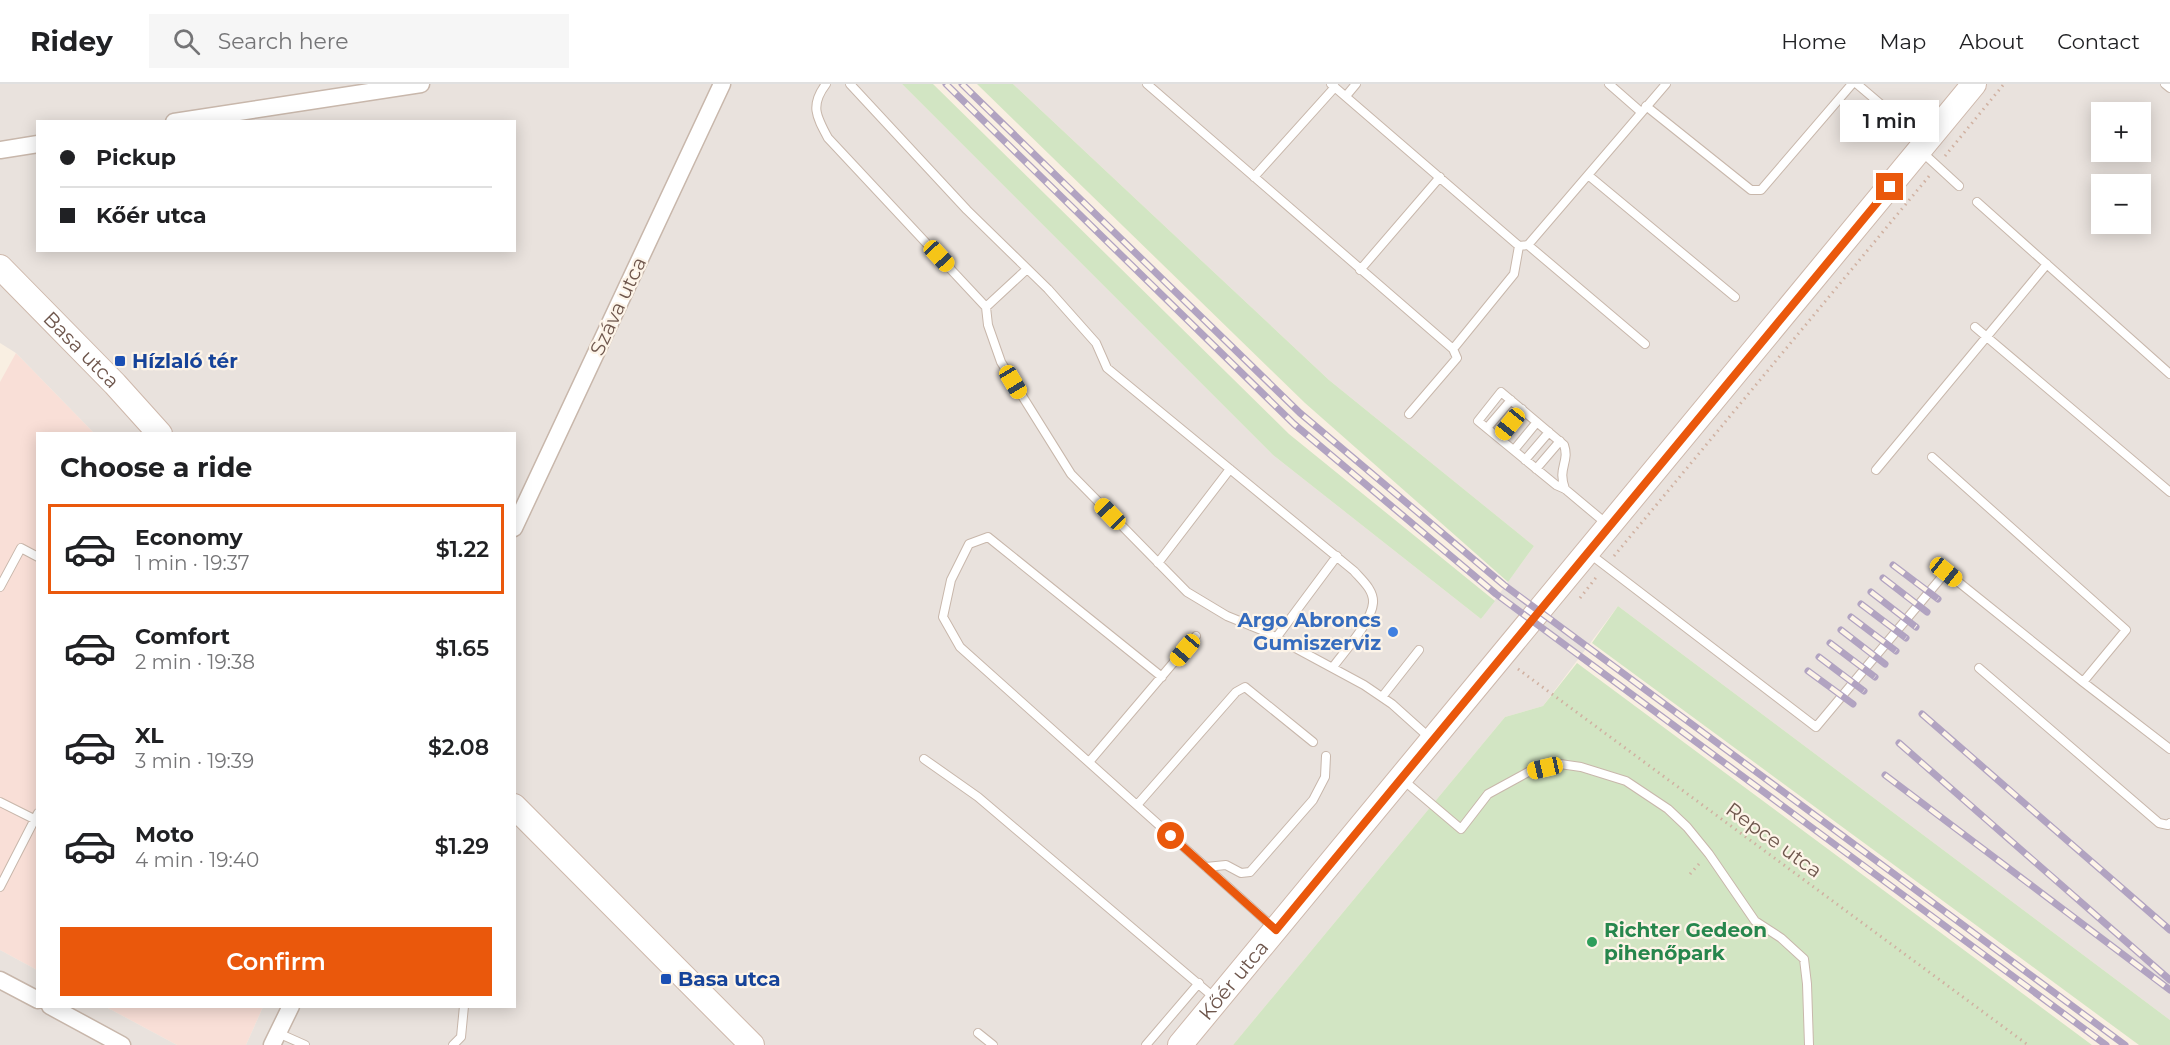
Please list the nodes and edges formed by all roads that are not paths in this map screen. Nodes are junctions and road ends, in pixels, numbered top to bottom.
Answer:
1 (421, 84) edge
2 (722, 84) edge
3 (826, 84) edge
4 (850, 84) edge
5 (1147, 84) edge
6 (1356, 84) edge
7 (1609, 84) edge
8 (1666, 84) edge
9 (1852, 84) edge
10 (1857, 84) edge
11 (1974, 84) edge
12 (2165, 84) edge
13 (1333, 85) edge
14 (2170, 88) edge
15 (1346, 96) junction
16 (1644, 109) junction
17 (187, 120) edge
18 (36, 144) edge
19 (1923, 147) junction
20 (0, 150) edge
21 (1588, 175) junction
22 (1254, 177) junction
23 (1440, 177) junction
24 (1959, 186) dead end
25 (1977, 202) dead end
26 (1524, 245) junction
27 (2047, 264) junction
28 (0, 267) edge
29 (1027, 269) junction
30 (1359, 270) junction
31 (1735, 297) dead end
32 (986, 307) junction
33 (1976, 327) dead end
34 (1987, 337) junction
35 (1644, 344) dead end
36 (1453, 349) junction
37 (2170, 374) edge
38 (1522, 410) junction
39 (1409, 414) dead end
40 (1537, 422) junction
41 (158, 432) edge
42 (1549, 432) junction
43 (1499, 438) junction
44 (1560, 441) junction
45 (1514, 450) junction
46 (1932, 457) dead end
47 (1525, 460) junction
48 (1536, 469) junction
49 (1230, 470) junction
50 (1876, 470) dead end
51 (1565, 489) junction
52 (2170, 492) edge
53 (516, 524) edge
54 (1611, 526) junction
55 (1588, 553) junction
56 (36, 556) edge
57 (1337, 556) junction
58 (1158, 563) junction
59 (0, 587) edge
60 (1196, 636) dead end
61 (1276, 638) junction
62 (1419, 650) dead end
63 (1333, 667) junction
64 (1979, 668) dead end
65 (1162, 677) junction
66 (2083, 682) junction
67 (1382, 697) junction
68 (1434, 741) junction
69 (1313, 742) dead end
70 (2170, 749) edge
71 (1326, 756) dead end
72 (924, 759) dead end
73 (1089, 762) junction
74 (1402, 779) junction
75 (0, 802) edge
76 (1137, 806) junction
77 (516, 808) edge
78 (36, 816) edge
79 (2170, 823) edge
80 (1206, 867) junction
81 (0, 887) edge
82 (1276, 930) junction
83 (0, 980) edge
84 (1198, 983) junction
85 (36, 999) edge
86 (1218, 1000) junction
87 (54, 1008) edge
88 (290, 1008) edge
89 (464, 1008) edge
90 (978, 1033) dead end
91 (275, 1039) edge
92 (122, 1045) edge
93 (304, 1045) edge
94 (453, 1045) edge
95 (752, 1045) edge
96 (993, 1045) edge
97 (1146, 1045) edge
98 (1180, 1045) edge
99 (1809, 1045) edge

1 - 17 street
2 - 53 street, Száva utca
3 - 32 lane
4 - 29 lane
5 - 22 lane
6 - 15 lane
7 - 16 lane
8 - 16 lane
9 - 16 lane
10 - 19 lane
11 - 19 street, Kőér utca
12 - 14 lane
13 - 15 lane
13 - 22 lane
15 - 23 lane
16 - 21 lane
18 - 20 street
19 - 24 lane
19 - 54 street, Kőér utca
21 - 26 lane
21 - 31 lane
22 - 30 lane
23 - 26 lane
23 - 30 lane
25 - 27 lane
26 - 35 lane
26 - 36 lane
27 - 34 lane
27 - 37 lane
28 - 41 street, Basa utca
29 - 32 lane
29 - 49 lane
30 - 36 lane
32 - 58 lane
33 - 34 lane
34 - 50 lane
34 - 52 lane
36 - 39 lane
38 - 40 lane
38 - 43 lane
38 - 43 lane
40 - 42 lane
40 - 45 lane
42 - 44 lane
42 - 47 lane
43 - 45 lane
44 - 48 lane
44 - 51 lane
45 - 47 lane
46 - 66 lane
47 - 48 lane
48 - 51 lane
49 - 57 lane
49 - 58 lane
51 - 54 lane
54 - 55 street, Kőér utca
55 - 66 lane
55 - 68 street, Kőér utca
56 - 59 lane
57 - 61 lane
57 - 63 lane
58 - 61 lane
60 - 65 lane
61 - 63 lane
62 - 67 lane
63 - 67 lane
64 - 79 lane
65 - 73 lane
65 - 73 lane
66 - 70 lane
67 - 68 lane
68 - 74 street, Kőér utca
69 - 76 lane
71 - 80 lane
72 - 84 lane
73 - 76 lane
74 - 82 street, Kőér utca
74 - 99 lane
75 - 78 lane
76 - 80 lane
77 - 95 street
78 - 81 lane
80 - 82 lane
82 - 86 street, Kőér utca
83 - 85 street
84 - 86 lane
84 - 97 lane
86 - 98 street, Kőér utca
87 - 92 street
88 - 91 street
89 - 94 lane
90 - 96 lane
91 - 93 lane

